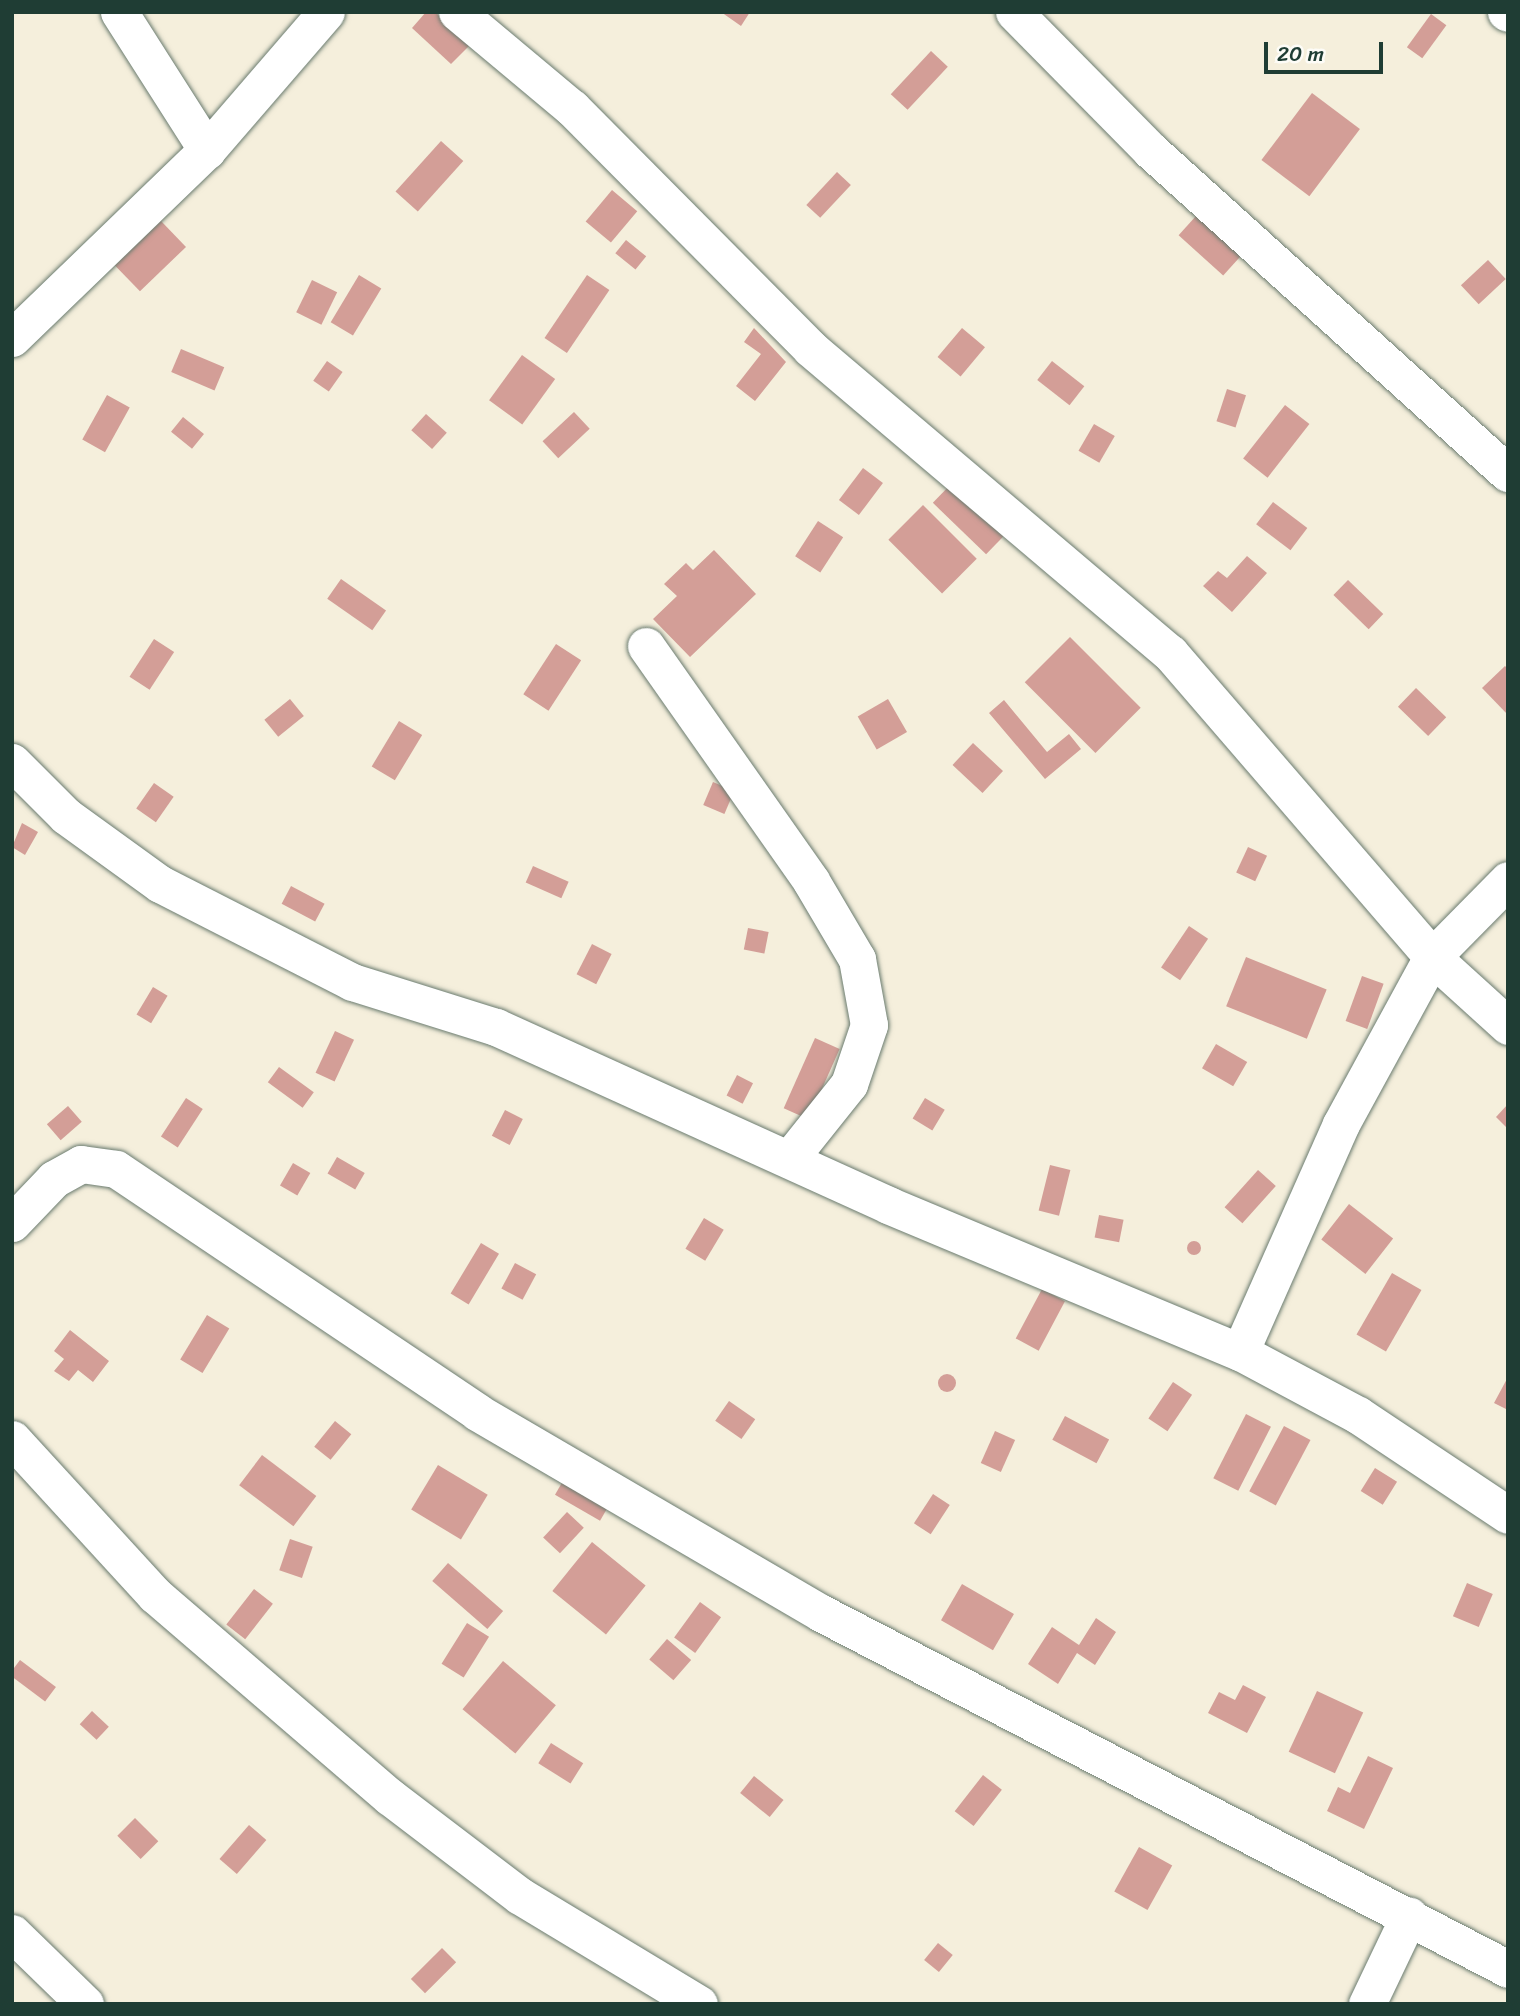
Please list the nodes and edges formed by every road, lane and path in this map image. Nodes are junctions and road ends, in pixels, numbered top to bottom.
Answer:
1 (119, 12) edge
2 (326, 12) edge
3 (457, 12) edge
4 (1014, 12) edge
5 (207, 150) junction
6 (12, 338) edge
7 (1508, 473) edge
8 (646, 646) dead end
9 (12, 762) edge
10 (1508, 880) edge
11 (1433, 957) junction
12 (1508, 1026) edge
13 (790, 1158) junction
14 (12, 1223) edge
15 (1240, 1352) junction
16 (12, 1439) edge
17 (1508, 1514) edge
18 (1409, 1916) junction
19 (12, 1933) edge
20 (1508, 1969) edge
21 (85, 2004) edge
22 (699, 2004) edge
23 (1367, 2004) edge

1 - 5 street
2 - 5 street
3 - 11 street
4 - 7 street
5 - 6 street
8 - 13 street
9 - 13 street
10 - 11 street
11 - 12 street
11 - 15 street
13 - 15 street
14 - 18 street
15 - 17 street
16 - 22 street
18 - 20 street
18 - 23 street
19 - 21 street

